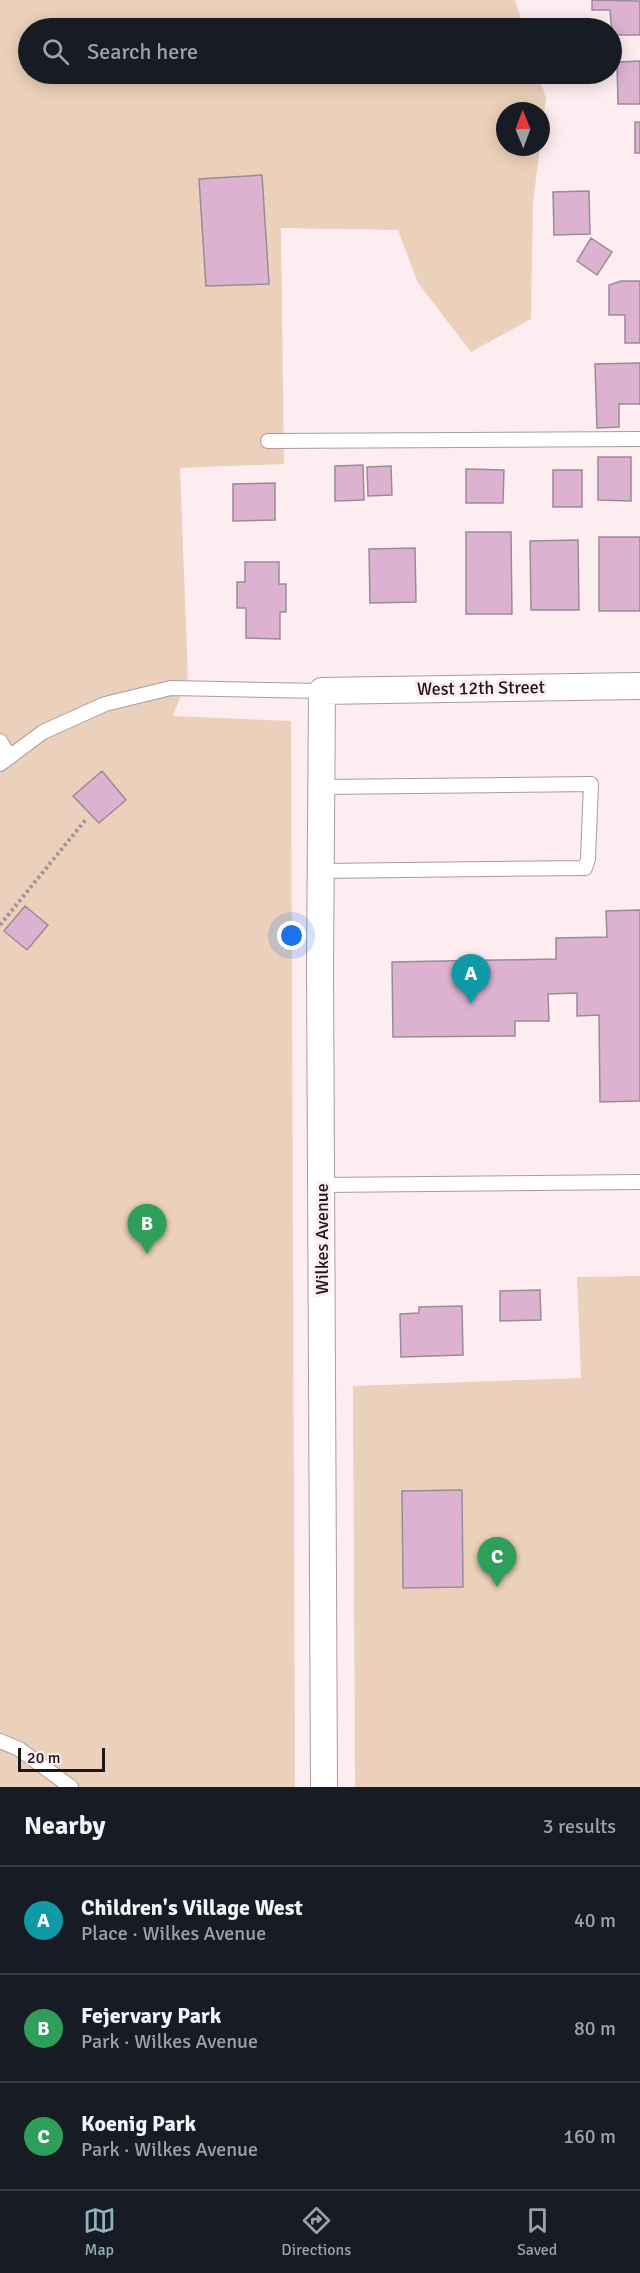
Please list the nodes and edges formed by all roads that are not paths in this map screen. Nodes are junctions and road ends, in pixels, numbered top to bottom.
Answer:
1 (640, 439) edge
2 (268, 441) dead end
3 (640, 686) edge
4 (322, 691) junction
5 (0, 741) edge
6 (5, 760) edge
7 (321, 787) junction
8 (320, 870) junction
9 (640, 1182) edge
10 (322, 1185) junction
11 (0, 1741) edge
12 (71, 1787) edge
13 (324, 1787) edge

1 - 2 lane
3 - 4 street, West 12th Street
4 - 6 lane
4 - 7 street, Wilkes Avenue
5 - 6 lane
7 - 8 street, Wilkes Avenue
7 - 8 lane
8 - 10 street, Wilkes Avenue
9 - 10 lane
10 - 13 street, Wilkes Avenue
11 - 12 lane

